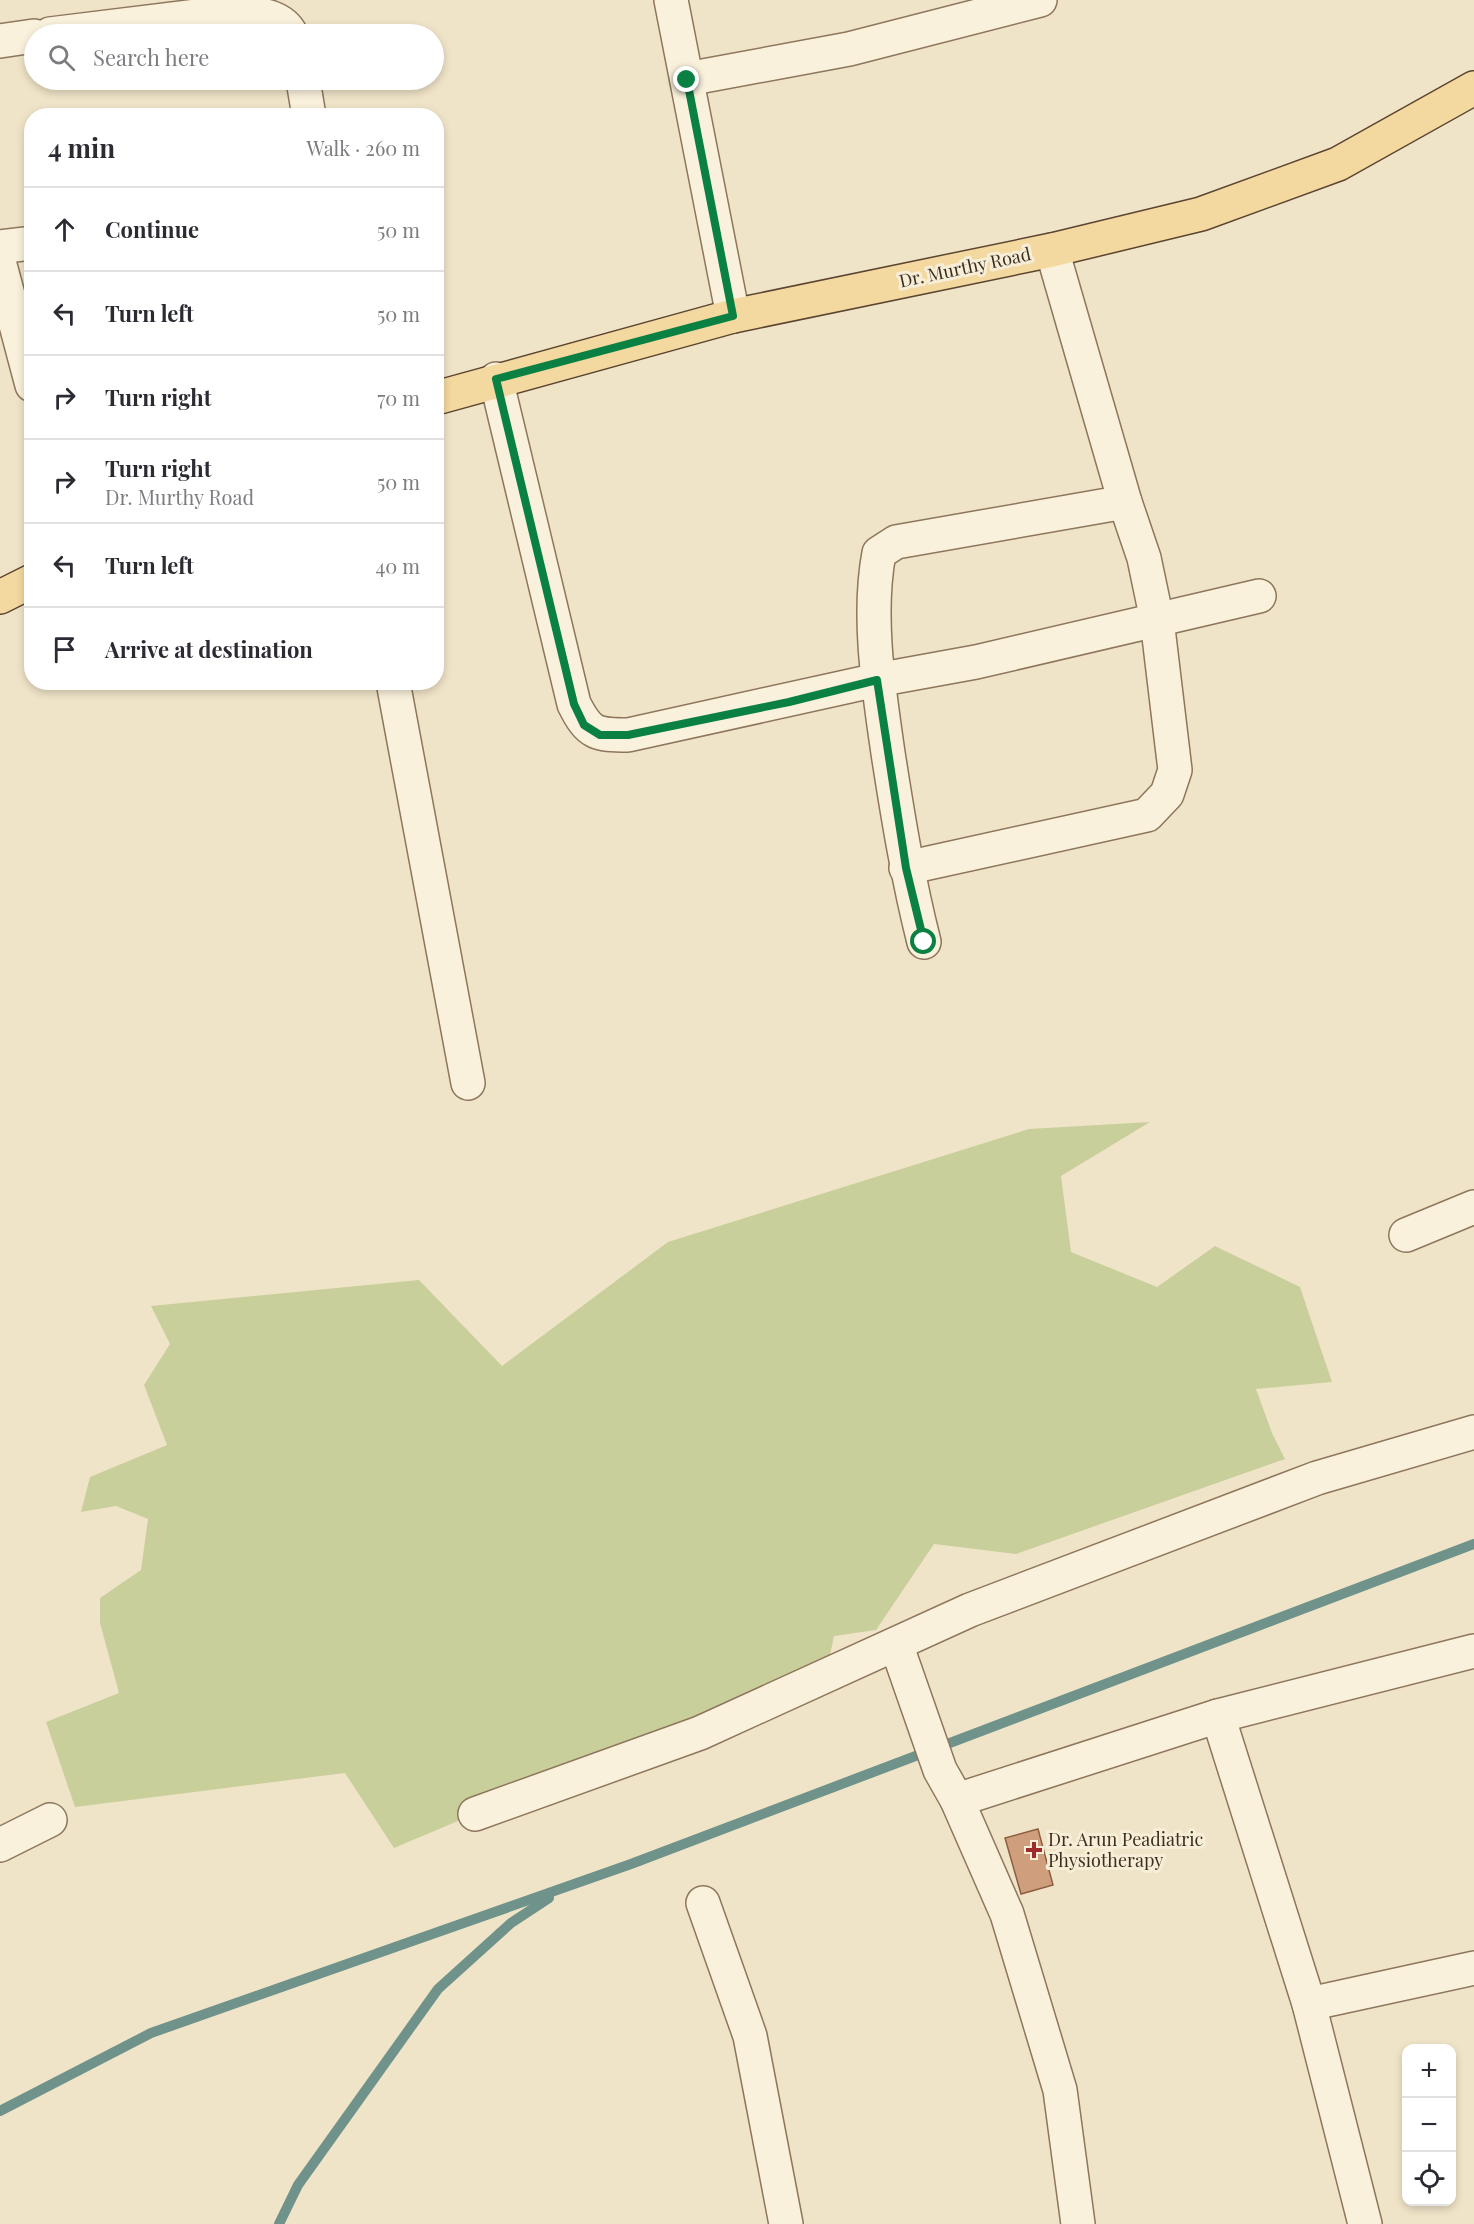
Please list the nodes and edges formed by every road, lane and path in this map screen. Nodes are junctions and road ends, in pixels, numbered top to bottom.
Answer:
1 (671, 0) edge
2 (1040, 0) edge
3 (988, 6) edge
4 (131, 24) edge
5 (283, 24) edge
6 (24, 37) edge
7 (0, 41) edge
8 (687, 80) junction
9 (1474, 88) edge
10 (305, 90) edge
11 (308, 108) edge
12 (24, 244) edge
13 (0, 248) edge
14 (1052, 250) junction
15 (0, 265) edge
16 (733, 316) junction
17 (24, 355) edge
18 (496, 379) junction
19 (444, 395) edge
20 (1125, 502) junction
21 (24, 585) edge
22 (1259, 596) dead end
23 (0, 597) edge
24 (1157, 620) junction
25 (877, 680) junction
26 (394, 690) edge
27 (906, 868) junction
28 (924, 942) dead end
29 (468, 1083) dead end
30 (1474, 1207) edge
31 (1406, 1235) dead end
32 (1474, 1432) edge
33 (896, 1644) junction
34 (1474, 1651) edge
35 (1218, 1716) junction
36 (957, 1800) junction
37 (475, 1814) dead end
38 (50, 1820) dead end
39 (0, 1845) edge
40 (703, 1903) dead end
41 (1474, 1968) edge
42 (1309, 2004) junction
43 (786, 2224) edge
44 (1078, 2224) edge
45 (1365, 2224) edge

1 - 8 street
2 - 3 street
3 - 8 street
4 - 5 street
6 - 7 street
8 - 16 street
9 - 14 main road, Dr. Murthy Road
10 - 11 street
12 - 13 street
14 - 16 main road, Dr. Murthy Road
14 - 20 street
15 - 17 street
16 - 18 main road, Dr. Murthy Road
18 - 19 main road, Dr. Murthy Road
18 - 25 street
20 - 24 street
20 - 25 street
21 - 23 main road
22 - 24 street
24 - 25 street
24 - 27 street
25 - 27 street
26 - 29 street
27 - 28 street
30 - 31 street
32 - 33 street
33 - 36 street
33 - 37 street
34 - 35 street
35 - 36 street
35 - 42 street
36 - 44 street
38 - 39 street
40 - 43 street
41 - 42 street
42 - 45 street

